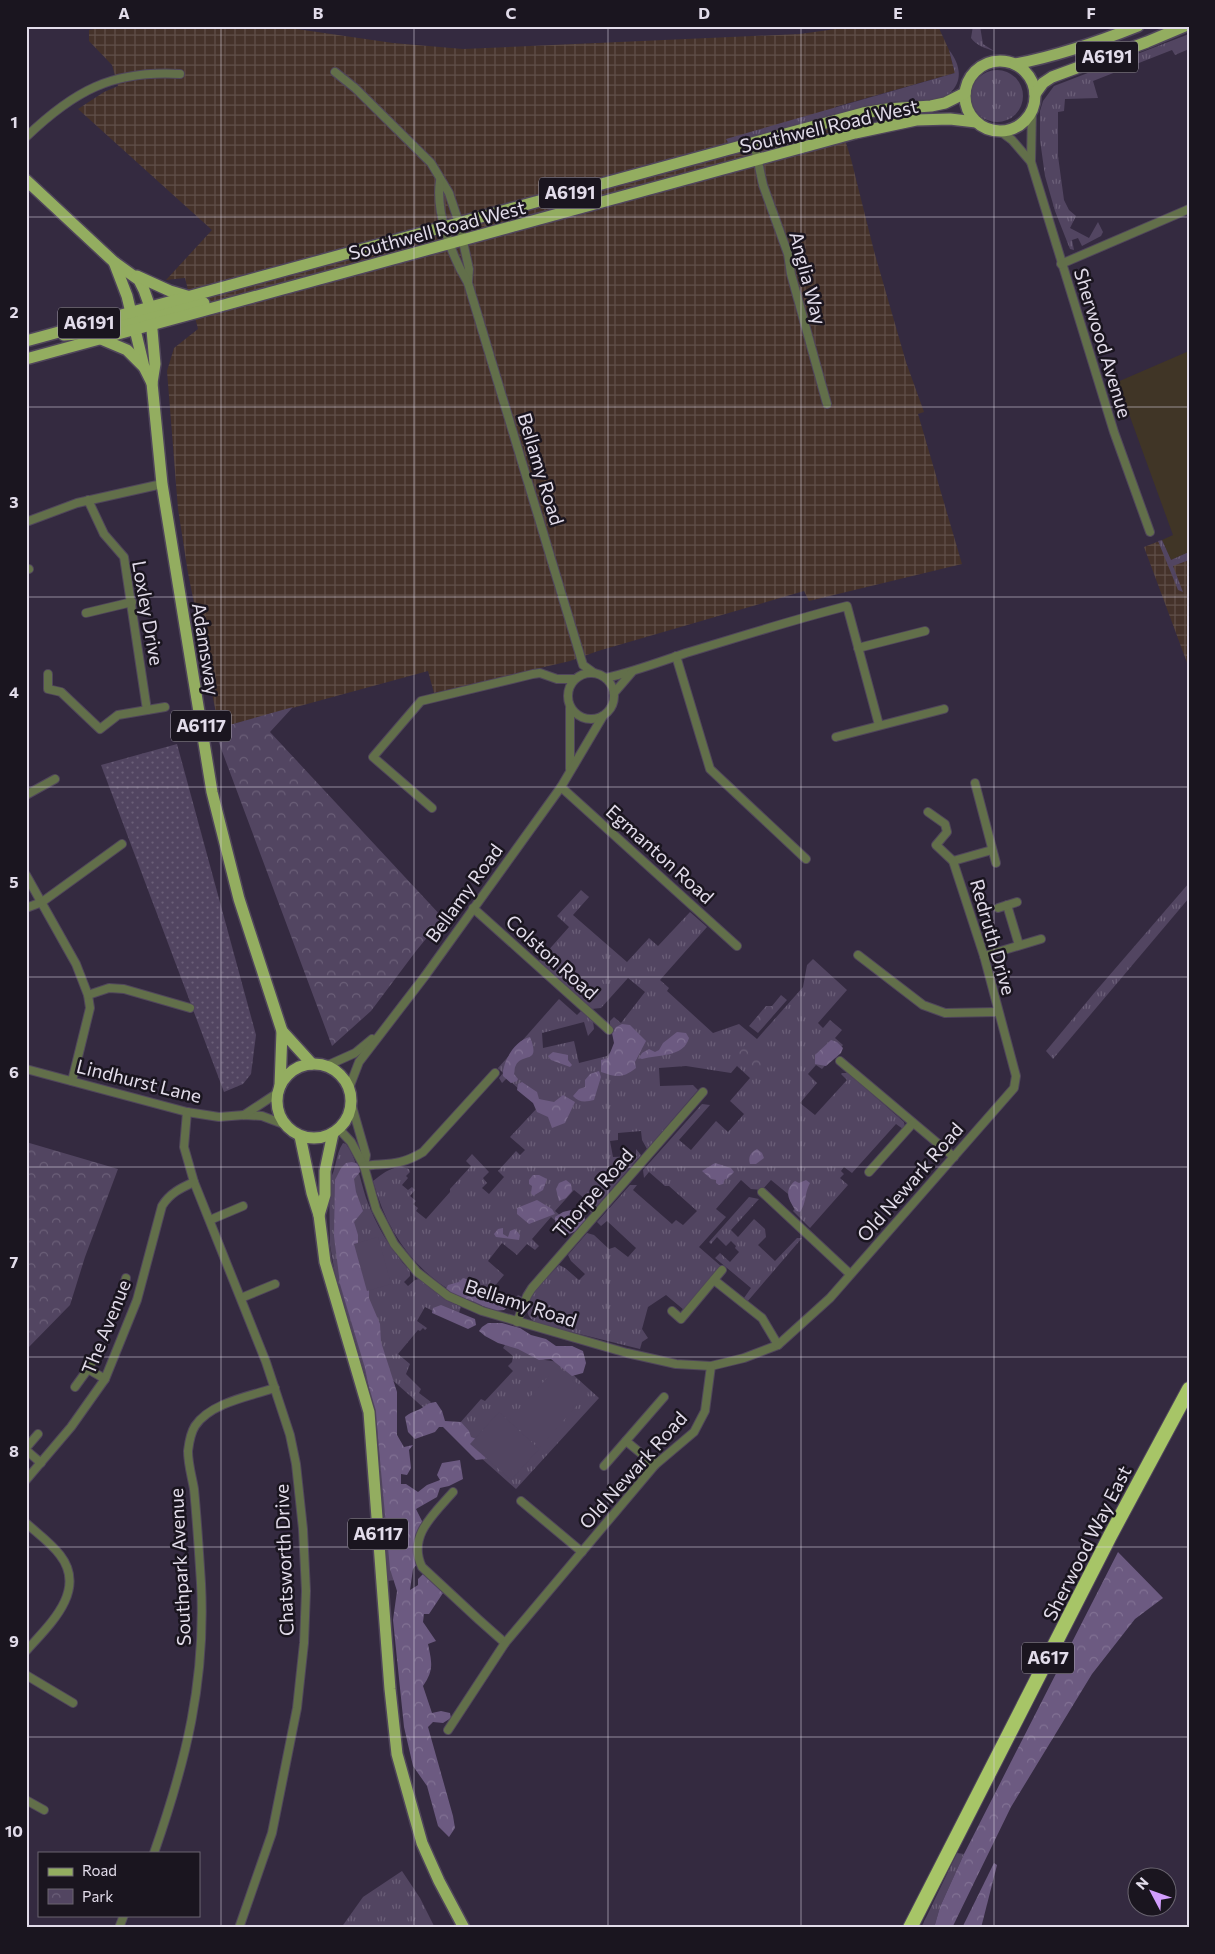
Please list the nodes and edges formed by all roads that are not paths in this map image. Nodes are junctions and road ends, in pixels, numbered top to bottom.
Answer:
1 (1138, 26) edge
2 (1185, 26) edge
3 (1015, 64) junction
4 (336, 72) dead end
5 (180, 74) dead end
6 (964, 93) junction
7 (1035, 94) junction
8 (1032, 109) junction
9 (976, 122) junction
10 (1000, 131) junction
11 (26, 137) edge
12 (754, 143) junction
13 (758, 160) junction
14 (1031, 162) junction
15 (26, 180) edge
16 (440, 181) junction
17 (1189, 209) edge
18 (459, 222) junction
19 (445, 226) junction
20 (463, 240) junction
21 (450, 244) junction
22 (114, 262) junction
23 (1062, 264) junction
24 (132, 273) junction
25 (468, 283) junction
26 (189, 296) junction
27 (151, 316) junction
28 (133, 321) junction
29 (101, 339) junction
30 (26, 341) edge
31 (26, 359) edge
32 (144, 367) junction
33 (152, 382) junction
34 (827, 404) dead end
35 (162, 484) junction
36 (88, 500) junction
37 (26, 522) edge
38 (1150, 532) dead end
39 (132, 602) junction
40 (86, 613) dead end
41 (925, 631) dead end
42 (858, 648) junction
43 (676, 656) junction
44 (583, 665) junction
45 (632, 672) junction
46 (594, 673) junction
47 (48, 674) dead end
48 (576, 678) junction
49 (606, 678) junction
50 (557, 679) junction
51 (614, 692) junction
52 (567, 697) junction
53 (165, 708) dead end
54 (570, 708) junction
55 (147, 710) junction
56 (944, 710) dead end
57 (603, 716) junction
58 (879, 725) junction
59 (836, 737) dead end
60 (570, 771) junction
61 (55, 779) dead end
62 (975, 783) dead end
63 (561, 787) junction
64 (26, 795) edge
65 (432, 808) dead end
66 (928, 812) dead end
67 (122, 844) dead end
68 (992, 850) junction
69 (806, 859) dead end
70 (953, 861) junction
71 (996, 863) dead end
72 (26, 875) edge
73 (42, 902) junction
74 (1017, 902) dead end
75 (1007, 905) junction
76 (26, 908) edge
77 (473, 908) junction
78 (998, 908) dead end
79 (1041, 938) dead end
80 (1020, 945) junction
81 (737, 946) dead end
82 (858, 955) dead end
83 (984, 956) junction
84 (88, 995) junction
85 (190, 1008) dead end
86 (998, 1012) junction
87 (609, 1030) dead end
88 (282, 1031) junction
89 (382, 1032) junction
90 (840, 1061) dead end
91 (312, 1064) junction
92 (326, 1066) junction
93 (26, 1069) edge
94 (495, 1073) dead end
95 (72, 1081) junction
96 (349, 1088) junction
97 (1014, 1088) joint
98 (280, 1089) junction
99 (703, 1092) dead end
100 (352, 1106) junction
101 (186, 1112) junction
102 (244, 1115) junction
103 (913, 1123) junction
104 (286, 1125) junction
105 (336, 1131) junction
106 (300, 1136) junction
107 (954, 1157) junction
108 (364, 1166) junction
109 (869, 1172) dead end
110 (194, 1182) junction
111 (762, 1192) dead end
112 (243, 1206) dead end
113 (319, 1215) junction
114 (210, 1220) junction
115 (722, 1270) dead end
116 (850, 1274) junction
117 (126, 1278) dead end
118 (714, 1280) junction
119 (275, 1284) dead end
120 (122, 1294) junction
121 (241, 1298) junction
122 (137, 1300) junction
123 (117, 1309) dead end
124 (672, 1311) dead end
125 (517, 1322) junction
126 (778, 1345) junction
127 (100, 1348) dead end
128 (711, 1366) junction
129 (88, 1369) junction
130 (105, 1379) junction
131 (75, 1387) dead end
132 (275, 1388) junction
133 (1189, 1389) edge
134 (664, 1397) dead end
135 (38, 1434) dead end
136 (626, 1441) junction
137 (26, 1449) edge
138 (41, 1463) junction
139 (604, 1466) dead end
140 (655, 1466) junction
141 (26, 1480) edge
142 (453, 1492) dead end
143 (521, 1501) dead end
144 (26, 1522) edge
145 (582, 1552) junction
146 (505, 1643) junction
147 (26, 1651) edge
148 (26, 1675) edge
149 (73, 1704) dead end
150 (448, 1730) dead end
151 (26, 1800) edge
152 (44, 1810) dead end
153 (154, 1852) edge
154 (124, 1916) edge
155 (118, 1928) edge
156 (239, 1928) edge
157 (464, 1928) edge
158 (910, 1928) edge

1 - 3 main road, A6191
2 - 7 main road, A6191
3 - 6 main road
3 - 7 main road
4 - 16 street, Bellamy Road
5 - 11 street
6 - 9 main road
6 - 12 main road, Southwell Road West / A6191
7 - 8 main road
8 - 10 main road
8 - 14 street, Sherwood Avenue
9 - 10 main road
9 - 13 main road, Southwell Road West / A6191
10 - 14 street, Sherwood Avenue
12 - 13 street, Anglia Way
12 - 18 main road, Southwell Road West / A6191
13 - 20 main road, Southwell Road West / A6191
13 - 34 street, Anglia Way
14 - 23 street, Sherwood Avenue
15 - 22 main road, A6117
16 - 18 street, Bellamy Road
16 - 19 street, Bellamy Road
17 - 23 street
18 - 19 main road, Southwell Road West / A6191
18 - 20 street, Bellamy Road
19 - 21 street, Bellamy Road
19 - 26 main road, Southwell Road West / A6191
20 - 21 main road, Southwell Road West / A6191
20 - 25 street, Bellamy Road
21 - 25 street, Bellamy Road
21 - 27 main road, Southwell Road West / A6191
22 - 24 main road, A6117
22 - 28 main road, A6117
23 - 38 street, Sherwood Avenue
24 - 26 main road
24 - 27 main road, A6117
25 - 44 street, Bellamy Road
26 - 27 main road, Southwell Road West / A6191
27 - 28 main road, Southwell Road West / A6191
27 - 28 main road
27 - 33 main road, Adamsway / A6117
28 - 29 main road, Southwell Road West / A6191
28 - 30 main road, Southwell Road West / A6191
28 - 32 main road, Adamsway / A6117
29 - 31 main road, Southwell Road West / A6191
29 - 32 main road
32 - 33 main road, Adamsway / A6117
33 - 35 main road, Adamsway / A6117
35 - 36 street
35 - 88 main road, Adamsway / A6117
36 - 37 street
36 - 39 street, Loxley Drive
39 - 40 street
39 - 55 street, Loxley Drive
41 - 42 street
42 - 43 street
42 - 58 street
43 - 45 street
43 - 69 street
44 - 46 street
44 - 48 street
45 - 49 street
45 - 51 street
46 - 48 street
46 - 49 street
47 - 55 street
48 - 50 street
48 - 52 street
49 - 51 street
50 - 52 street
50 - 65 street
51 - 57 street
52 - 54 street
53 - 55 street
54 - 57 street
54 - 60 street, Bellamy Road
56 - 58 street
57 - 60 street, Bellamy Road
58 - 59 street
60 - 63 street, Bellamy Road
61 - 64 street
62 - 68 street
63 - 77 street, Bellamy Road
63 - 81 street, Egmanton Road
66 - 70 street, Redruth Drive
67 - 73 street
68 - 70 street
68 - 71 street
70 - 83 street, Redruth Drive
72 - 73 street
73 - 76 street
73 - 84 street
74 - 75 street
75 - 78 street
75 - 80 street
77 - 87 street, Colston Road
77 - 89 street, Bellamy Road
79 - 80 street
80 - 83 street
82 - 86 street
83 - 86 street, Redruth Drive
84 - 85 street
84 - 95 street
86 - 97 street, Redruth Drive
88 - 91 main road, Adamsway / A6117
88 - 98 main road, Adamsway / A6117
89 - 92 street, Bellamy Road
89 - 96 street, Bellamy Road
90 - 103 street
91 - 92 main road
91 - 98 main road
92 - 96 main road
93 - 95 street, Lindhurst Lane
94 - 108 street
95 - 101 street, Lindhurst Lane
96 - 100 main road
97 - 107 street, Old Newark Road
98 - 102 street
98 - 104 main road, A6117
99 - 125 street, Thorpe Road
100 - 105 main road, A6117
100 - 108 street, Bellamy Road
101 - 102 street, Lindhurst Lane
101 - 110 street, Chatsworth Drive
102 - 104 street, Lindhurst Lane
103 - 107 street
103 - 109 street
104 - 106 main road
105 - 106 main road
105 - 108 street, Bellamy Road
105 - 113 main road, A6117
106 - 113 main road, A6117
107 - 116 street, Old Newark Road
108 - 125 street, Bellamy Road
110 - 114 street, Chatsworth Drive
110 - 122 street, The Avenue
111 - 116 street
112 - 114 street
113 - 157 main road, A6117
114 - 121 street, Chatsworth Drive
115 - 118 street
116 - 126 street, Old Newark Road
117 - 120 street
118 - 124 street
118 - 126 street
119 - 121 street
120 - 122 street
120 - 123 street
121 - 132 street, Chatsworth Drive
122 - 130 street, The Avenue
125 - 128 street, Bellamy Road
126 - 128 street, Old Newark Road
127 - 129 street
128 - 140 street, Old Newark Road
129 - 130 street
129 - 131 street
130 - 138 street, The Avenue
132 - 153 street, Southpark Avenue
132 - 156 street, Chatsworth Drive
133 - 158 highway, Sherwood Way East / A617
134 - 136 street
135 - 137 street
136 - 139 street
136 - 140 street
137 - 138 street
138 - 141 street, The Avenue
140 - 145 street, Old Newark Road
142 - 146 street
143 - 145 street
144 - 147 street
145 - 146 street, Old Newark Road
146 - 150 street, Old Newark Road
148 - 149 street
151 - 152 street
154 - 155 street

